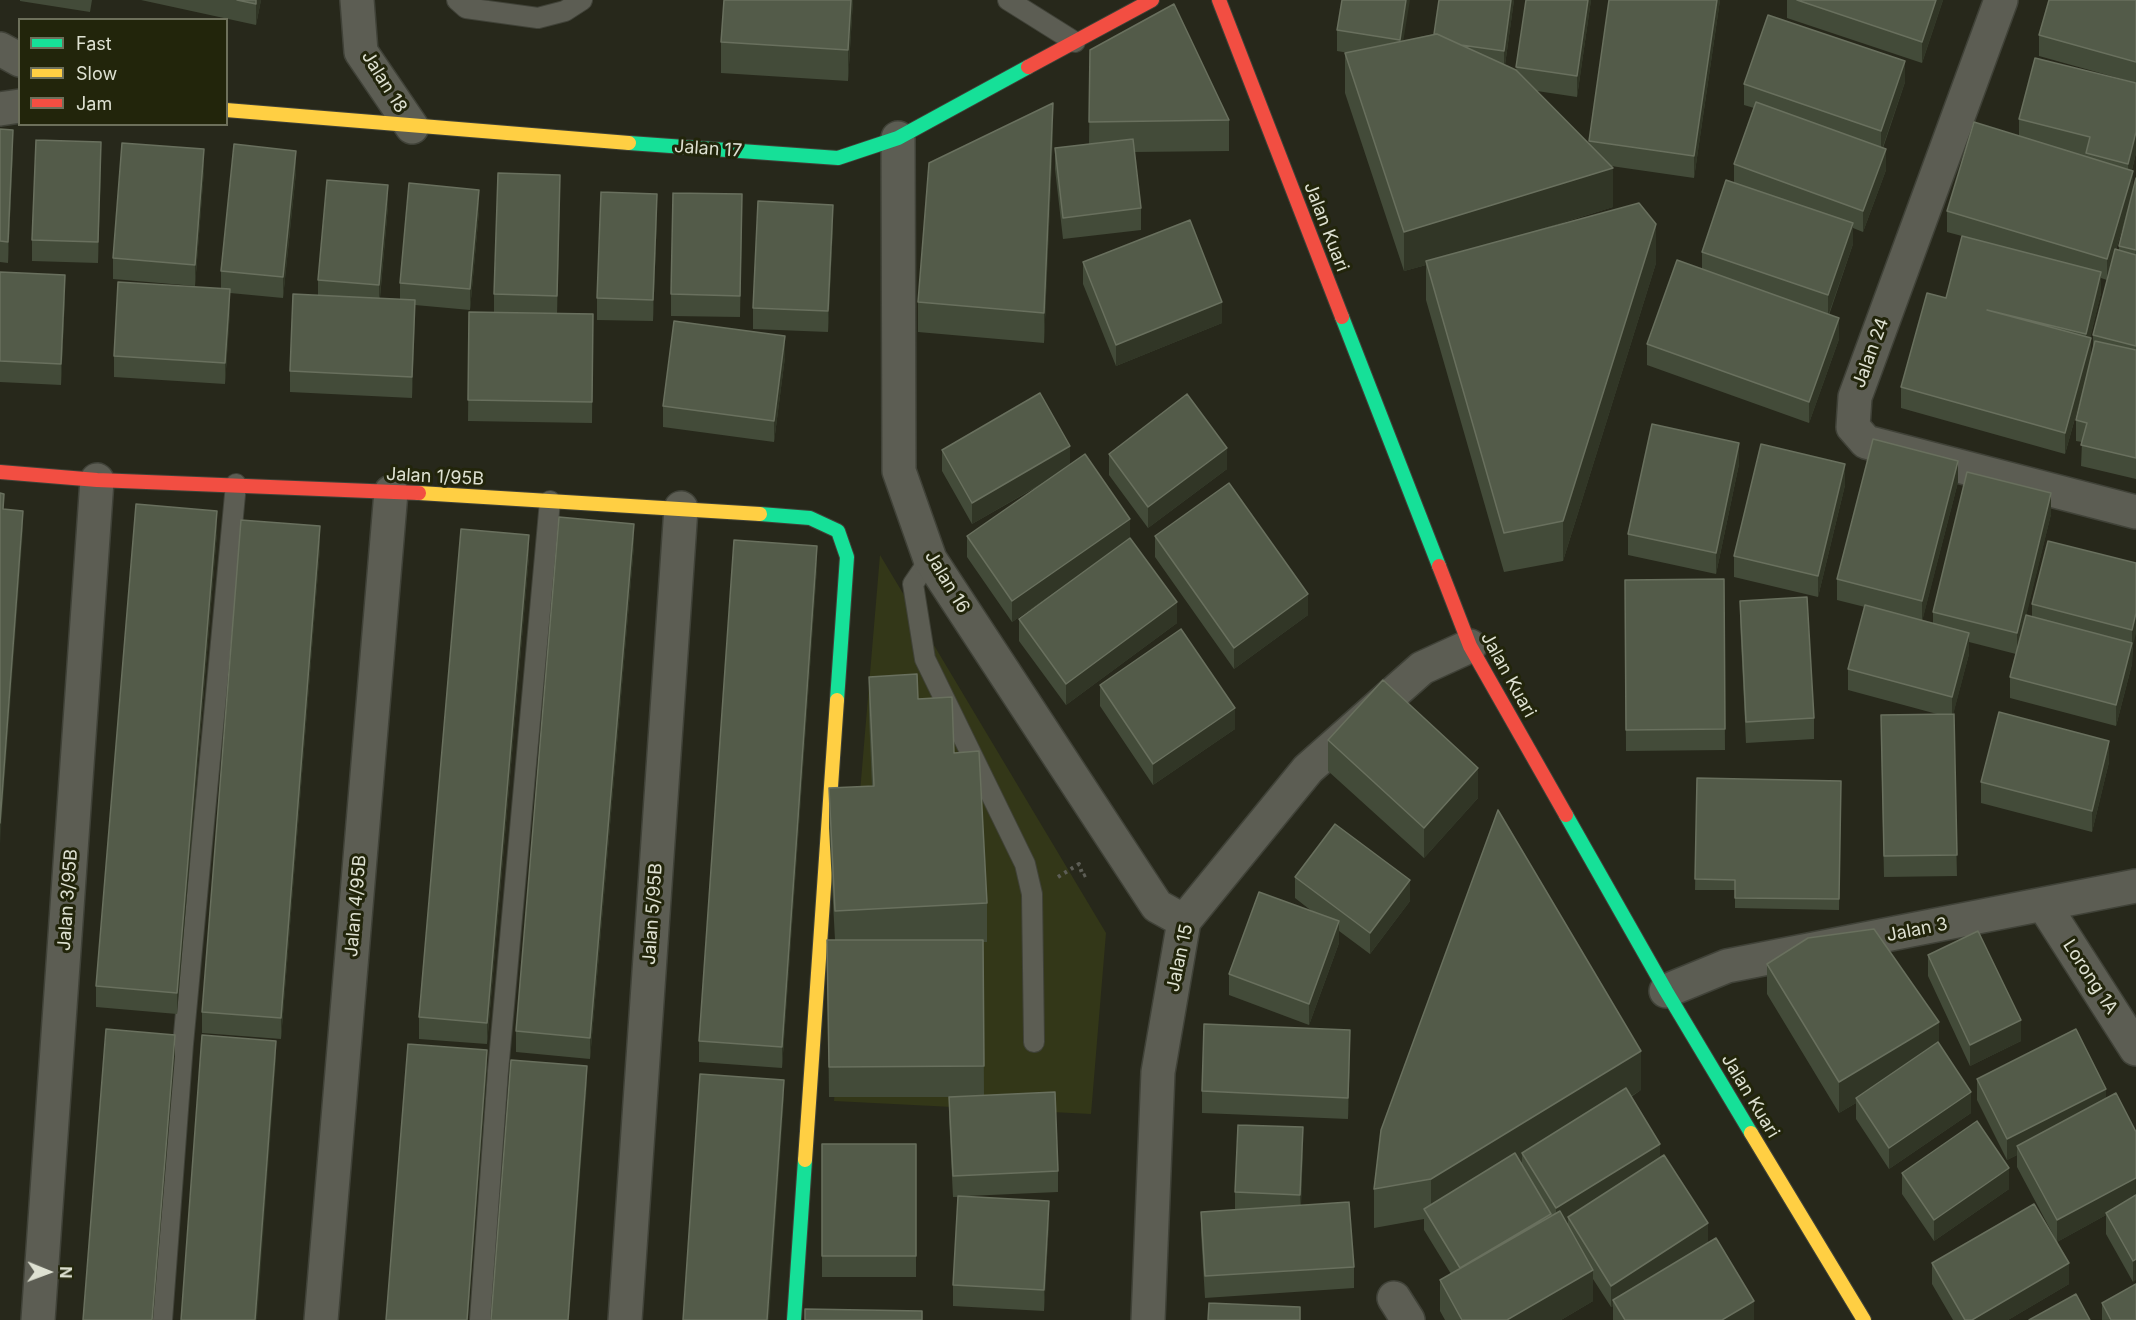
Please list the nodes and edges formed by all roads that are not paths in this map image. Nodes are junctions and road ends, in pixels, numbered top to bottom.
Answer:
1 (357, 0) edge
2 (457, 0) edge
3 (582, 0) edge
4 (1008, 0) edge
5 (1152, 0) edge
6 (1219, 0) edge
7 (2001, 0) edge
8 (1075, 42) junction
9 (0, 49) edge
10 (18, 59) edge
11 (18, 106) edge
12 (0, 109) edge
13 (228, 110) edge
14 (412, 127) junction
15 (898, 138) junction
16 (0, 472) edge
17 (97, 480) junction
18 (236, 484) junction
19 (391, 492) junction
20 (550, 501) junction
21 (681, 508) junction
22 (2136, 512) edge
23 (930, 559) junction
24 (1470, 646) junction
25 (2136, 886) edge
26 (2044, 905) junction
27 (1184, 921) junction
28 (1665, 991) junction
29 (1034, 1042) dead end
30 (2136, 1049) edge
31 (38, 1320) edge
32 (162, 1320) edge
33 (321, 1320) edge
34 (480, 1320) edge
35 (625, 1320) edge
36 (794, 1320) edge
37 (1148, 1320) edge
38 (1864, 1320) edge

1 - 14 street, Jalan 18
2 - 3 lane
4 - 8 lane
5 - 8 street, Jalan 17
6 - 24 street, Jalan Kuari
7 - 22 street, Jalan 24
8 - 15 street, Jalan 17
9 - 10 street
11 - 12 street
13 - 14 street, Jalan 17
14 - 15 street, Jalan 17
15 - 23 street, Jalan 16
16 - 17 street, Jalan 1/95B
17 - 18 street, Jalan 1/95B
17 - 31 street, Jalan 3/95B
18 - 19 street, Jalan 1/95B
18 - 32 lane
19 - 20 street, Jalan 1/95B
19 - 33 street, Jalan 4/95B
20 - 21 street, Jalan 1/95B
20 - 34 lane
21 - 35 street, Jalan 5/95B
21 - 36 street, Jalan 1/95B
23 - 27 street, Jalan 16
23 - 29 lane
24 - 27 street, Jalan 15
24 - 28 street, Jalan Kuari
25 - 26 street, Jalan 3
26 - 28 street, Jalan 3
26 - 30 street, Lorong 1A
27 - 37 street, Jalan 15
28 - 38 street, Jalan Kuari

